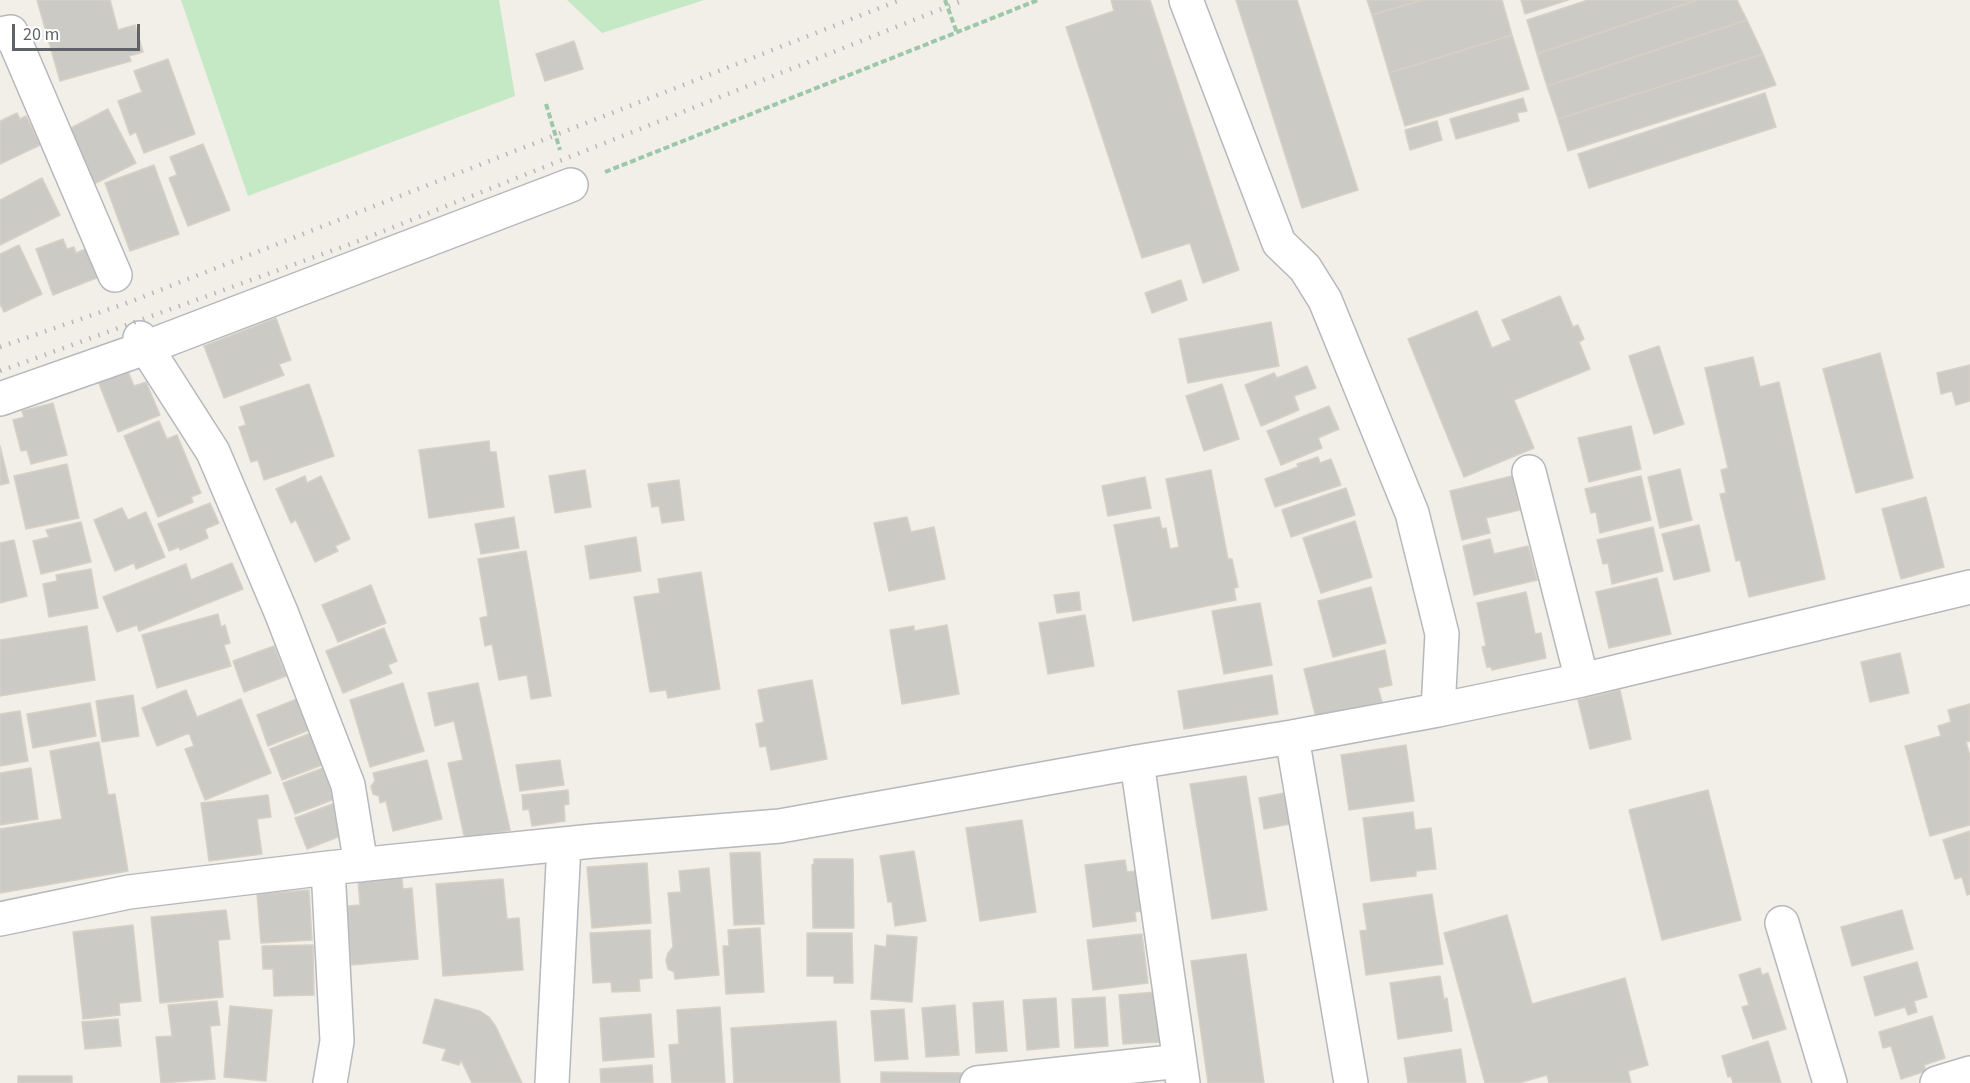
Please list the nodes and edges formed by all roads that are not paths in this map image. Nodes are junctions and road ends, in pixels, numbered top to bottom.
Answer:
1 (1186, 0) edge
2 (0, 34) edge
3 (571, 185) road end
4 (115, 275) dead end
5 (143, 343) junction
6 (0, 399) edge
7 (1529, 472) dead end
8 (1970, 587) edge
9 (1582, 680) junction
10 (1438, 710) junction
11 (1292, 737) junction
12 (1137, 762) junction
13 (564, 844) junction
14 (361, 865) junction
15 (328, 868) junction
16 (0, 919) edge
17 (1782, 923) dead end
18 (1181, 1072) edge
19 (1970, 1073) edge
20 (330, 1083) edge
21 (552, 1083) edge
22 (977, 1083) edge
23 (1351, 1083) edge
24 (1830, 1083) edge
25 (1937, 1083) edge

1 - 10 street
2 - 4 street
3 - 5 street
5 - 6 street
5 - 14 street
7 - 9 street
8 - 9 street
9 - 10 street
10 - 11 street
11 - 12 street
11 - 23 street
12 - 13 street
12 - 18 street
13 - 14 street
13 - 21 street
14 - 15 street
15 - 16 street
15 - 20 street
17 - 24 street
18 - 22 street
19 - 25 street

